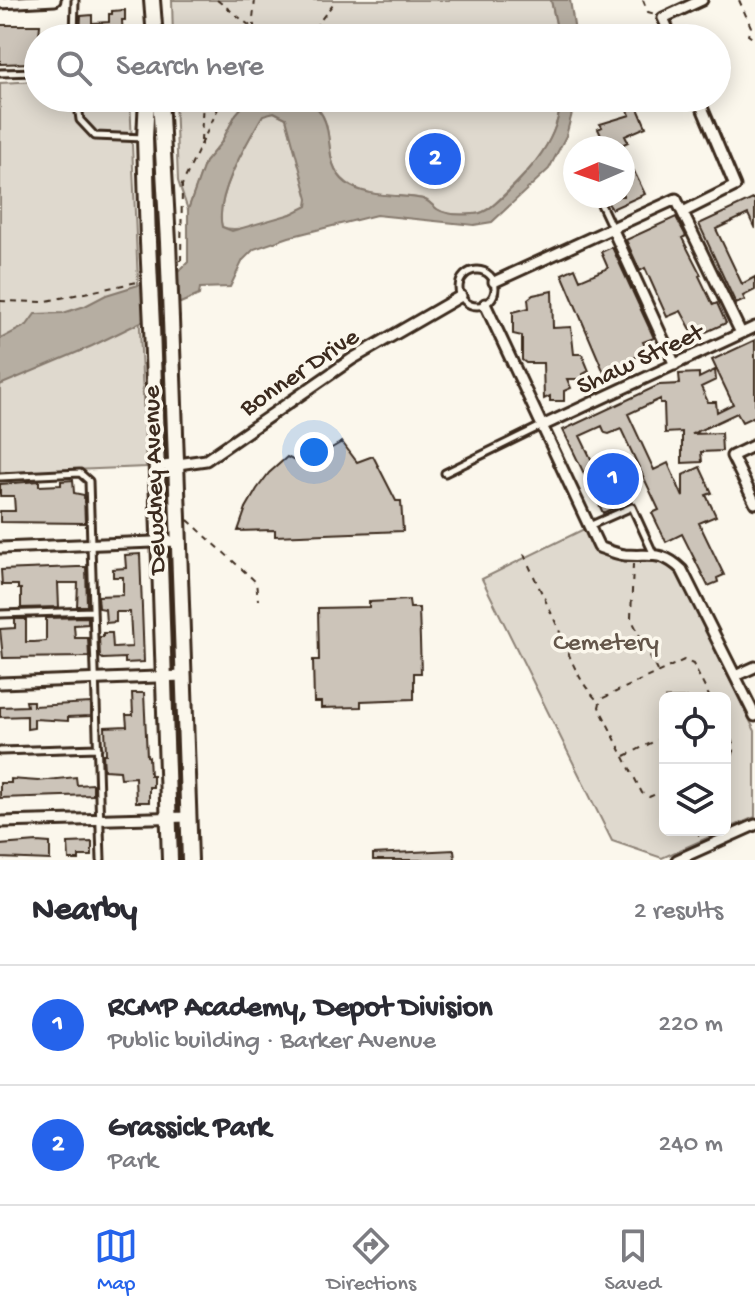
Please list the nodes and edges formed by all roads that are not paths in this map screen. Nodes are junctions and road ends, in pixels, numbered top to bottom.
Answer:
1 (55, 0) edge
2 (75, 0) edge
3 (152, 0) edge
4 (702, 0) edge
5 (0, 3) edge
6 (74, 24) edge
7 (152, 24) edge
8 (666, 24) edge
9 (24, 72) edge
10 (0, 73) edge
11 (79, 112) edge
12 (146, 112) edge
13 (161, 112) edge
14 (704, 112) edge
15 (145, 138) junction
16 (603, 208) edge
17 (683, 212) junction
18 (612, 228) junction
19 (494, 282) junction
20 (461, 296) junction
21 (485, 304) junction
22 (755, 327) edge
23 (741, 333) junction
24 (675, 365) junction
25 (542, 426) junction
26 (755, 445) edge
27 (176, 466) junction
28 (157, 467) junction
29 (445, 473) dead end
30 (0, 477) edge
31 (755, 503) edge
32 (587, 527) junction
33 (179, 541) junction
34 (159, 542) junction
35 (91, 544) junction
36 (0, 548) edge
37 (654, 555) junction
38 (93, 611) junction
39 (0, 614) edge
40 (755, 667) edge
41 (164, 676) junction
42 (183, 676) junction
43 (735, 676) junction
44 (95, 678) junction
45 (0, 683) edge
46 (755, 716) edge
47 (98, 748) junction
48 (0, 751) edge
49 (189, 817) junction
50 (169, 818) junction
51 (100, 820) junction
52 (0, 822) edge
53 (755, 825) edge
54 (101, 860) edge
55 (170, 860) edge
56 (190, 860) edge
57 (677, 860) edge

1 - 5 street
2 - 6 lane
3 - 7 main road
4 - 8 street
9 - 10 lane
11 - 15 lane
12 - 15 main road, Dewdney Avenue
13 - 27 main road, Dewdney Avenue, bridge
14 - 17 street
15 - 28 main road, Dewdney Avenue, bridge
16 - 18 lane
17 - 18 street
17 - 23 street
18 - 19 street
18 - 24 street
19 - 20 lane
19 - 21 lane
20 - 21 lane
20 - 27 street, Bonner Drive
21 - 25 street
22 - 23 street, Shaw Street
23 - 24 street, Shaw Street
24 - 25 street, Shaw Street
25 - 29 lane
25 - 32 street
26 - 31 street
27 - 28 street, Bonner Drive
27 - 33 main road, Dewdney Avenue
28 - 34 main road, Dewdney Avenue
30 - 35 lane
32 - 37 street
32 - 37 lane
33 - 34 street
33 - 42 main road, Dewdney Avenue
34 - 35 street
34 - 41 main road, Dewdney Avenue
35 - 36 street
35 - 38 lane
37 - 43 street
38 - 39 lane
38 - 44 lane
40 - 43 street
41 - 42 street
41 - 44 street
41 - 50 main road, Dewdney Avenue
42 - 49 main road, Dewdney Avenue
43 - 46 street
44 - 45 street
44 - 47 lane
47 - 48 lane
47 - 51 lane
49 - 50 street
49 - 56 main road, Dewdney Avenue
50 - 51 street
50 - 55 main road, Dewdney Avenue
51 - 52 street
51 - 54 lane
53 - 57 street

